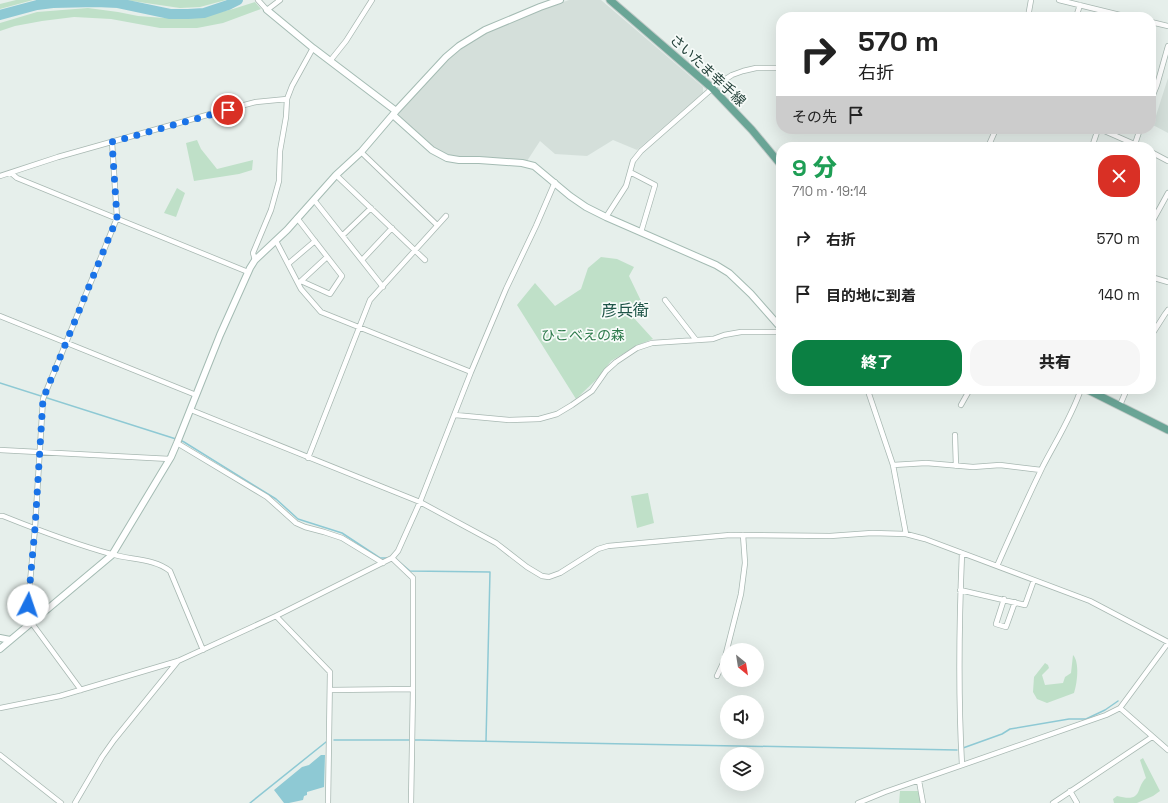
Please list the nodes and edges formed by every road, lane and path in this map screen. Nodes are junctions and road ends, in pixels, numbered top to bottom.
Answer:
1 (258, 0) edge
2 (280, 0) edge
3 (372, 0) edge
4 (560, 0) edge
5 (610, 0) edge
6 (1031, 0) edge
7 (1059, 0) edge
8 (1080, 6) junction
9 (267, 10) junction
10 (1029, 12) edge
11 (1078, 12) edge
12 (1106, 12) edge
13 (1156, 25) edge
14 (1168, 26) edge
15 (1168, 46) edge
16 (313, 48) junction
17 (330, 61) junction
18 (776, 68) edge
19 (712, 88) junction
20 (1156, 88) edge
21 (287, 99) junction
22 (394, 113) junction
23 (1113, 134) edge
24 (112, 142) junction
25 (1131, 142) edge
26 (361, 152) junction
27 (1156, 155) edge
28 (776, 159) edge
29 (1168, 161) edge
30 (630, 172) junction
31 (11, 173) junction
32 (336, 175) junction
33 (0, 176) edge
34 (555, 182) junction
35 (1168, 193) edge
36 (314, 200) junction
37 (371, 208) junction
38 (1156, 215) edge
39 (446, 216) dead end
40 (606, 217) junction
41 (117, 218) junction
42 (297, 218) junction
43 (437, 225) junction
44 (392, 228) junction
45 (641, 232) junction
46 (343, 235) junction
47 (315, 241) junction
48 (276, 242) junction
49 (415, 250) junction
50 (327, 257) junction
51 (255, 260) junction
52 (362, 260) junction
53 (425, 260) dead end
54 (288, 264) junction
55 (248, 272) junction
56 (1156, 278) edge
57 (300, 282) junction
58 (1168, 282) edge
59 (383, 287) junction
60 (666, 300) dead end
61 (1168, 310) edge
62 (0, 316) edge
63 (776, 323) edge
64 (359, 328) junction
65 (1156, 328) edge
66 (776, 332) edge
67 (696, 340) junction
68 (66, 343) junction
69 (471, 372) junction
70 (867, 394) edge
71 (967, 394) edge
72 (1079, 394) edge
73 (1097, 394) edge
74 (1125, 394) edge
75 (196, 395) junction
76 (961, 405) dead end
77 (1120, 405) junction
78 (191, 410) junction
79 (455, 415) junction
80 (1168, 430) edge
81 (955, 435) dead end
82 (177, 443) junction
83 (0, 450) edge
84 (40, 452) junction
85 (308, 458) junction
86 (170, 459) junction
87 (893, 465) junction
88 (956, 466) junction
89 (1041, 470) junction
90 (420, 502) junction
91 (0, 516) edge
92 (35, 528) junction
93 (906, 534) junction
94 (743, 535) junction
95 (962, 553) junction
96 (112, 555) junction
97 (392, 558) junction
98 (383, 563) junction
99 (997, 566) junction
100 (1034, 580) junction
101 (960, 590) junction
102 (1004, 599) junction
103 (1014, 602) junction
104 (276, 616) junction
105 (31, 622) junction
106 (0, 638) edge
107 (10, 640) junction
108 (1168, 642) edge
109 (0, 649) edge
110 (203, 650) junction
111 (178, 661) junction
112 (717, 676) dead end
113 (413, 689) junction
114 (81, 690) junction
115 (330, 690) junction
116 (0, 708) edge
117 (1120, 708) junction
118 (1152, 736) junction
119 (1168, 750) edge
120 (0, 755) edge
121 (962, 766) junction
122 (919, 781) junction
123 (1070, 791) junction
124 (61, 803) edge
125 (75, 803) edge
126 (328, 803) edge
127 (411, 803) edge
128 (858, 803) edge
129 (923, 803) edge
130 (1053, 803) edge
131 (1077, 803) edge

1 - 9 street
2 - 9 street
3 - 17 street
4 - 22 street
5 - 19 main road, さいたま幸手線
6 - 10 street
7 - 8 street
8 - 11 street
8 - 12 street
9 - 16 street
13 - 14 street
15 - 20 street
16 - 17 street
16 - 21 street
17 - 22 street
18 - 19 street
19 - 28 main road, さいたま幸手線
19 - 30 street
21 - 24 street
21 - 51 street
22 - 26 street
22 - 34 street
23 - 25 street
24 - 31 street
24 - 41 street
26 - 32 street
26 - 43 street
27 - 29 street
30 - 40 street
30 - 45 street
31 - 33 street
31 - 41 street
32 - 36 street
32 - 37 street
34 - 40 street
34 - 69 street
35 - 38 street
36 - 42 street
36 - 46 street
37 - 44 street
37 - 46 street
39 - 43 street
40 - 45 street
41 - 55 street
41 - 68 street
42 - 47 street
42 - 48 street
43 - 49 street
44 - 49 street
44 - 52 street
45 - 63 street
46 - 52 street
47 - 50 street
47 - 54 street
48 - 51 street
48 - 54 street
49 - 53 street
49 - 59 street
50 - 57 street
50 - 57 street
51 - 55 street
52 - 59 street
54 - 57 street
55 - 75 street
56 - 58 street
57 - 64 street
59 - 64 street
60 - 67 street
61 - 65 street
62 - 68 street
64 - 69 street
64 - 85 street
66 - 67 street
67 - 79 street
68 - 75 street
68 - 84 street
69 - 79 street
70 - 87 street
71 - 76 street
72 - 89 street
73 - 77 main road
74 - 77 street
75 - 78 street
77 - 80 main road
78 - 82 street
78 - 85 street
79 - 90 street
81 - 88 street
82 - 86 street
82 - 98 street
83 - 84 street
84 - 86 street
84 - 92 street
85 - 90 street
86 - 96 street
87 - 88 street
87 - 93 street
88 - 89 street
89 - 99 street
90 - 94 street
90 - 97 street
91 - 92 street
92 - 96 street
92 - 105 street
93 - 94 street
93 - 95 street
94 - 112 street
95 - 99 street
95 - 101 street
96 - 105 street
96 - 110 street
97 - 98 street
97 - 113 street
98 - 104 street
99 - 100 street
100 - 103 street
100 - 108 street
101 - 102 street
101 - 121 street
102 - 103 street
102 - 103 street
104 - 110 street
104 - 115 street
105 - 107 street
105 - 114 street
106 - 107 street
107 - 109 street
108 - 117 street
110 - 111 street
111 - 114 street
111 - 125 street
113 - 115 street
113 - 127 street
114 - 116 street
115 - 126 street
117 - 118 street
117 - 121 street
118 - 119 street
118 - 123 street
120 - 124 street
121 - 122 street
122 - 128 street
122 - 129 street
123 - 130 street
123 - 131 street

